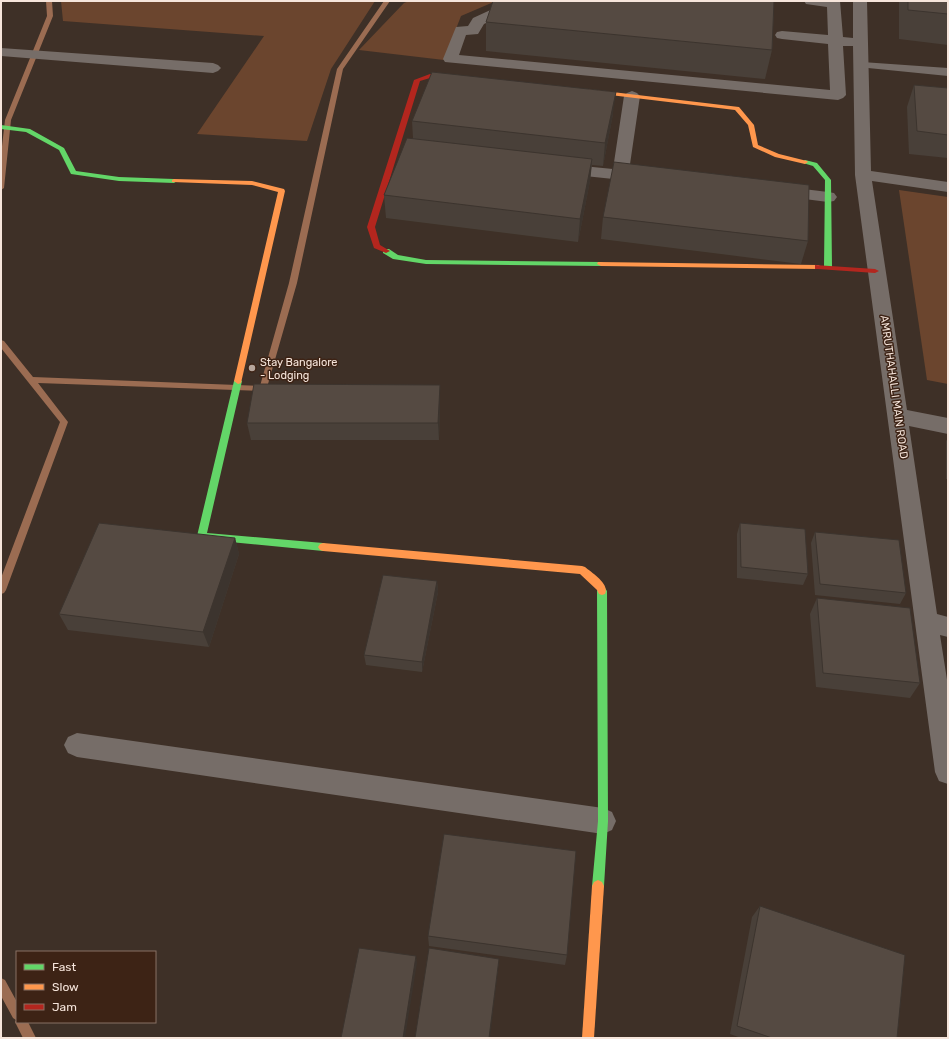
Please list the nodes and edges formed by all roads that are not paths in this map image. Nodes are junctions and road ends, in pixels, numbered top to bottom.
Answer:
1 (521, 1) edge
2 (811, 1) edge
3 (860, 1) edge
4 (782, 35) dead end
5 (836, 40) junction
6 (862, 44) junction
7 (13, 53) edge
8 (862, 65) junction
9 (214, 68) dead end
10 (948, 72) edge
11 (465, 79) edge
12 (576, 90) edge
13 (632, 96) junction
14 (1, 127) edge
15 (550, 168) edge
16 (620, 175) junction
17 (863, 176) junction
18 (658, 179) edge
19 (948, 187) edge
20 (766, 190) edge
21 (828, 197) junction
22 (833, 267) junction
23 (875, 267) junction
24 (898, 416) junction
25 (948, 426) edge
26 (938, 624) edge
27 (77, 746) dead end
28 (948, 772) edge
29 (603, 821) junction
30 (588, 1038) edge

1 - 5 street
2 - 5 street
3 - 6 street, AMRUTHAHALLI MAIN ROAD
4 - 5 street
5 - 6 street
6 - 8 street, AMRUTHAHALLI MAIN ROAD
7 - 9 street
8 - 10 lane
8 - 17 street, AMRUTHAHALLI MAIN ROAD
11 - 22 street
12 - 13 street
13 - 16 street
13 - 21 street
14 - 29 street
15 - 16 street
16 - 18 street
17 - 19 street
17 - 23 street, AMRUTHAHALLI MAIN ROAD
20 - 21 street
21 - 22 street
22 - 23 street
23 - 24 street, AMRUTHAHALLI MAIN ROAD
24 - 25 street
24 - 26 street, AMRUTHAHALLI MAIN ROAD
26 - 28 street, AMRUTHAHALLI MAIN ROAD
27 - 29 street
29 - 30 street

